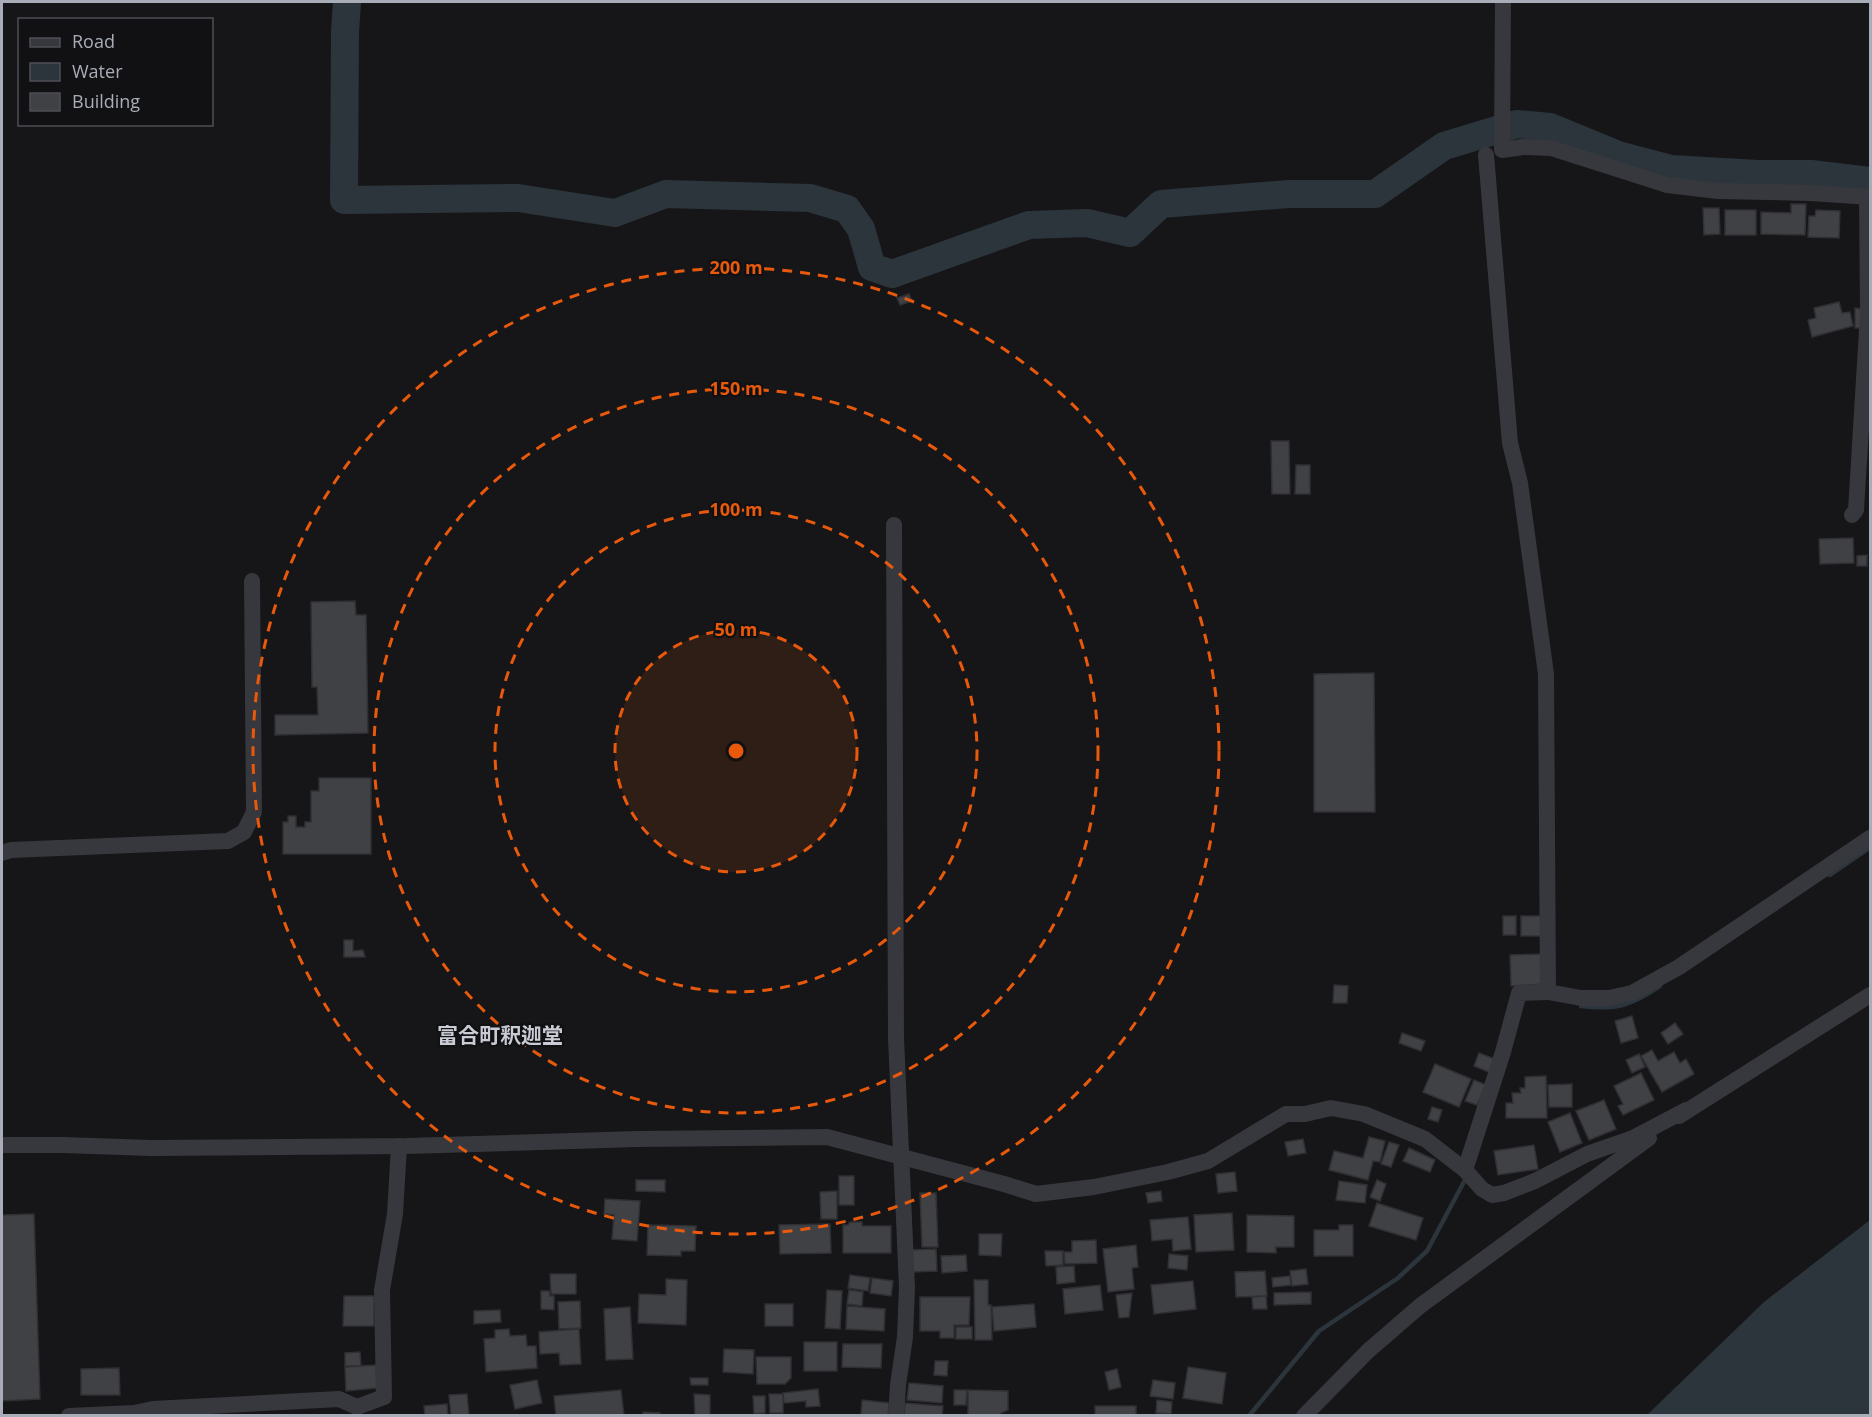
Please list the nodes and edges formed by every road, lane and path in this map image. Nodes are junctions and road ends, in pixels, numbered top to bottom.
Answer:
1 (1503, 2) edge
2 (1486, 155) dead end
3 (1869, 197) edge
4 (1852, 514) dead end
5 (894, 525) dead end
6 (252, 581) dead end
7 (1870, 838) edge
8 (2, 853) edge
9 (1548, 992) junction
10 (1870, 995) edge
11 (1686, 1110) junction
12 (2, 1145) edge
13 (399, 1146) junction
14 (902, 1157) junction
15 (1468, 1174) junction
16 (69, 1416) edge
17 (896, 1416) edge
18 (1304, 1416) edge

1 - 3 street
2 - 9 street
3 - 4 street
5 - 14 street
6 - 8 street
7 - 9 street
9 - 15 street
10 - 11 street
11 - 15 street
11 - 18 street
12 - 13 street
13 - 14 street
13 - 16 street
14 - 15 street
14 - 17 street

